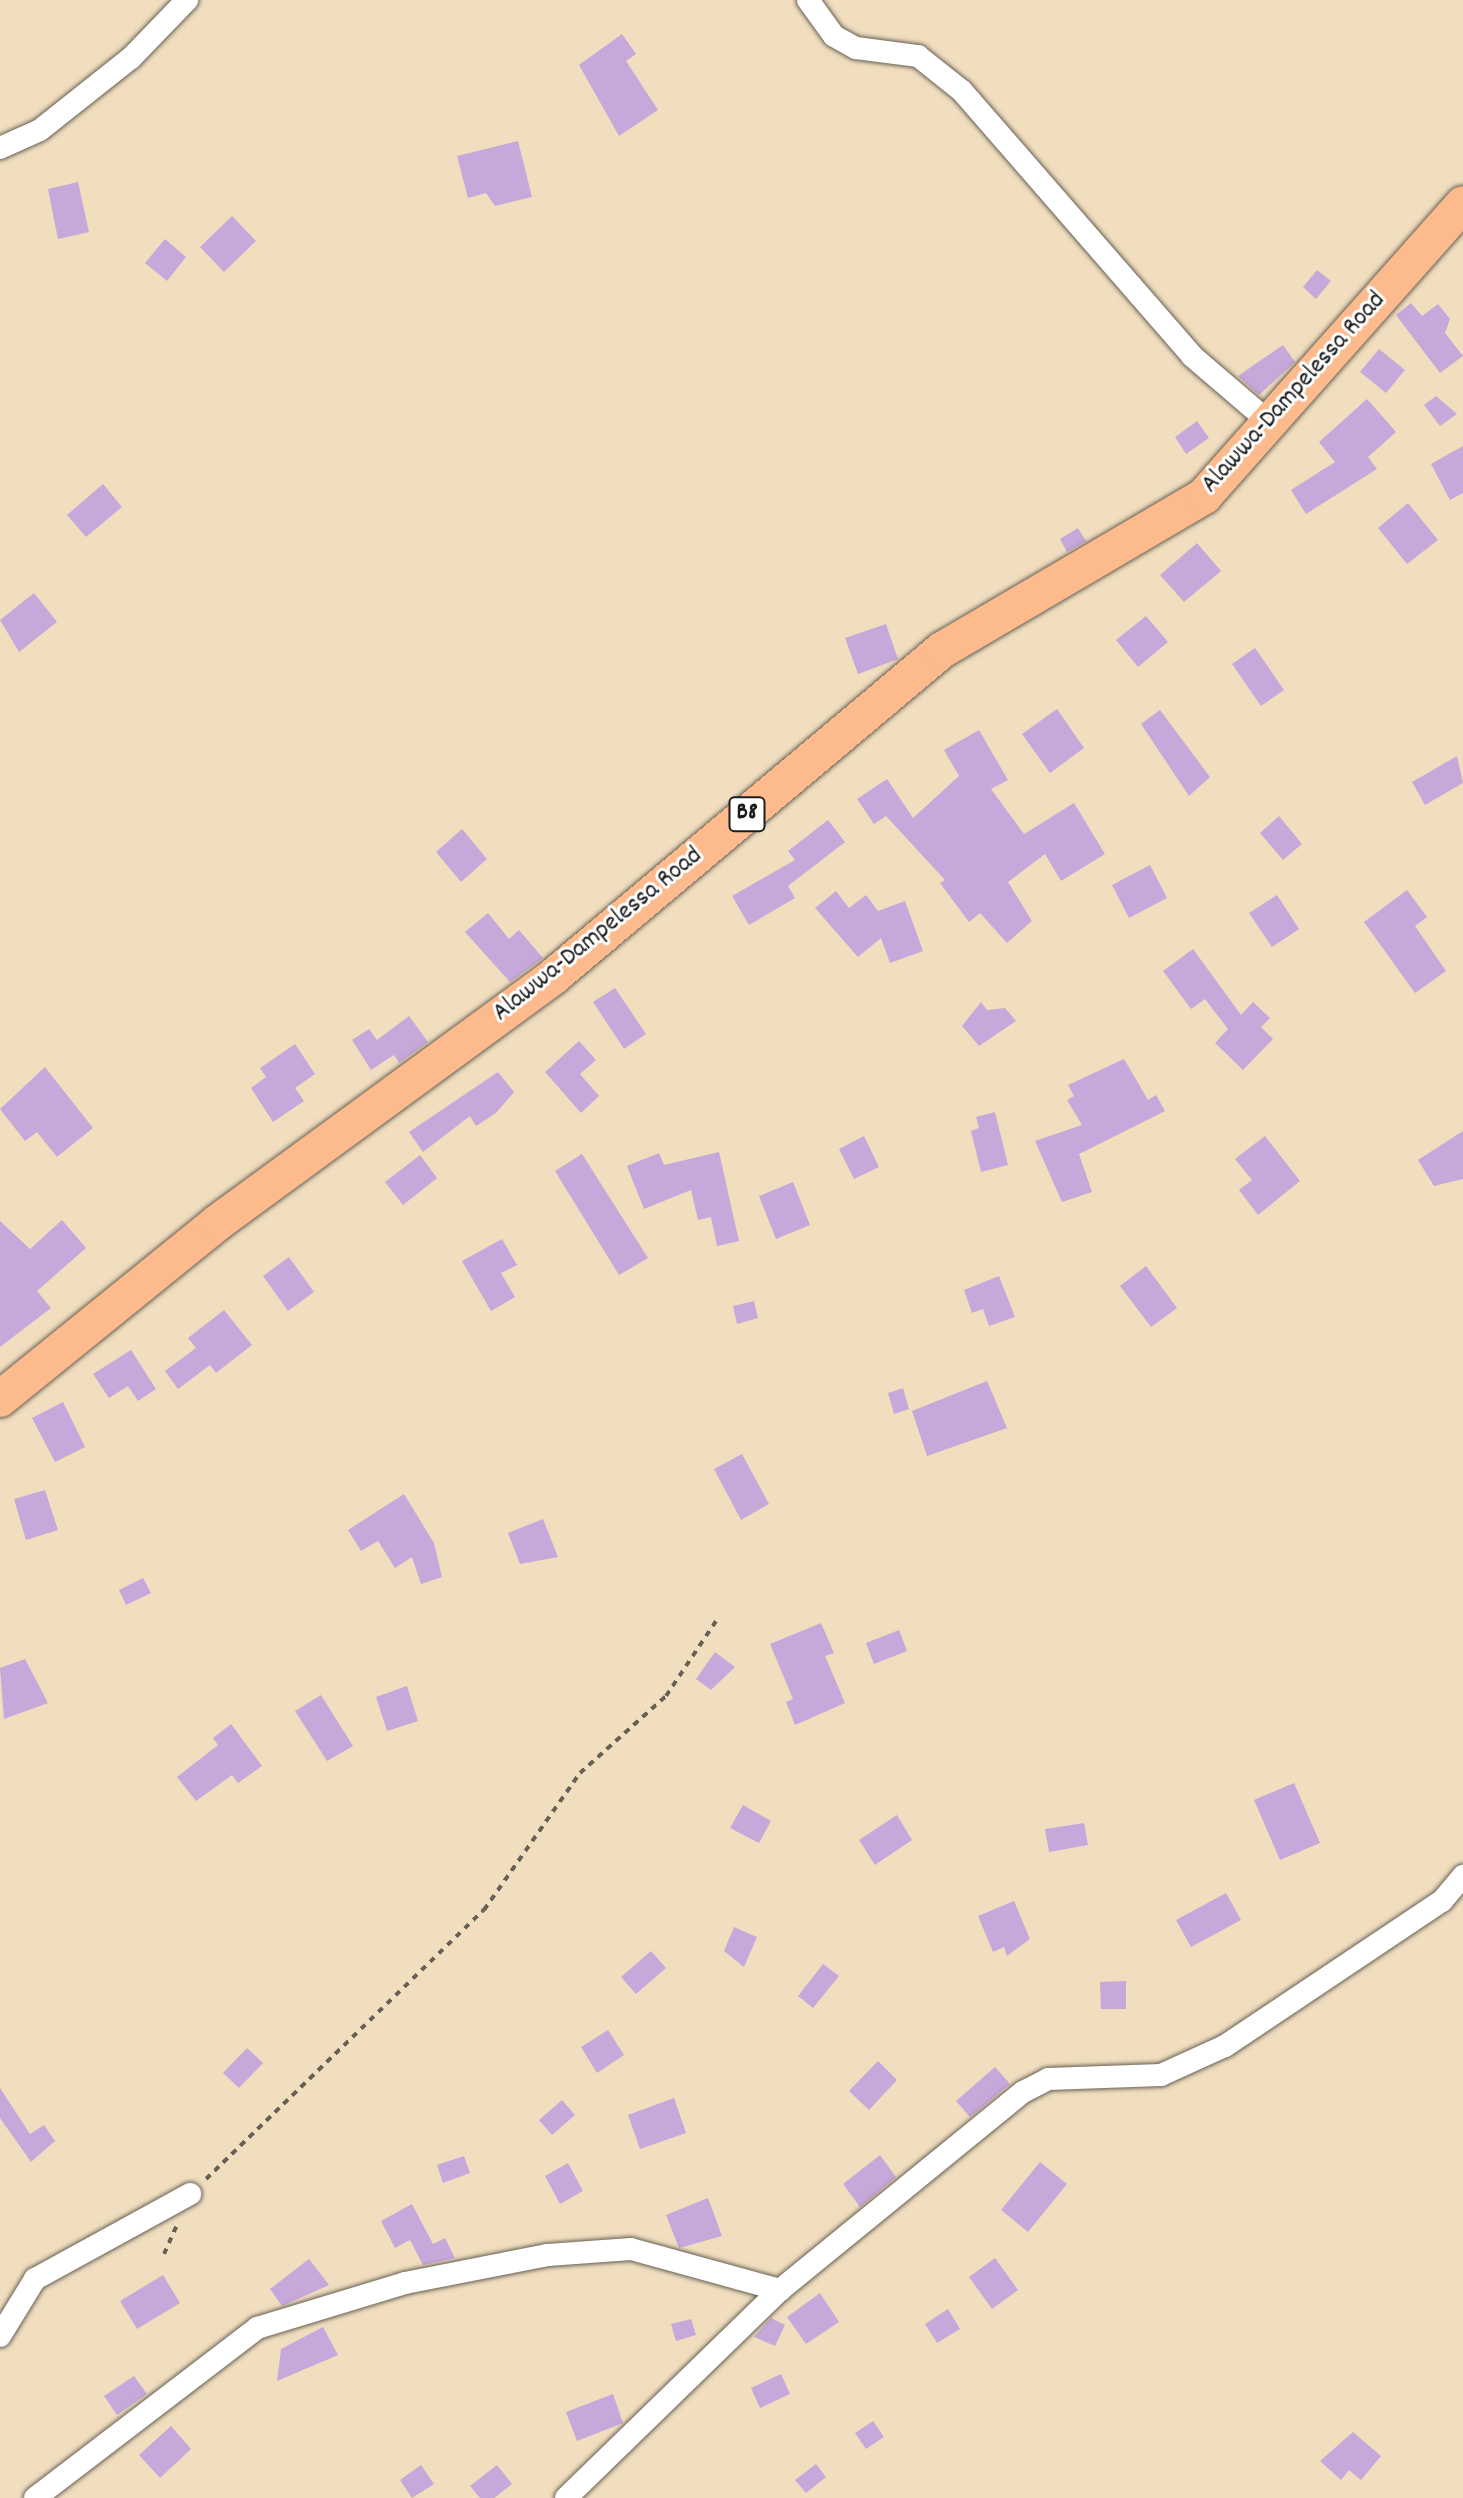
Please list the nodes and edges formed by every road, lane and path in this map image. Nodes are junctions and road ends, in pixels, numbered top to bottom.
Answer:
1 (187, 0) edge
2 (808, 0) edge
3 (0, 148) edge
4 (1463, 204) edge
5 (1269, 422) junction
6 (0, 1399) edge
7 (718, 1618) dead end
8 (1463, 1876) edge
9 (190, 2194) junction
10 (164, 2254) dead end
11 (780, 2290) junction
12 (0, 2336) edge
13 (35, 2498) edge
14 (566, 2498) edge

1 - 3 street
2 - 5 street
4 - 5 main road, Alawwa-Dampelessa Road / B8
5 - 6 main road, Alawwa-Dampelessa Road / B8
7 - 9 path
8 - 11 street
9 - 10 path
9 - 12 street
11 - 13 street
11 - 14 street

